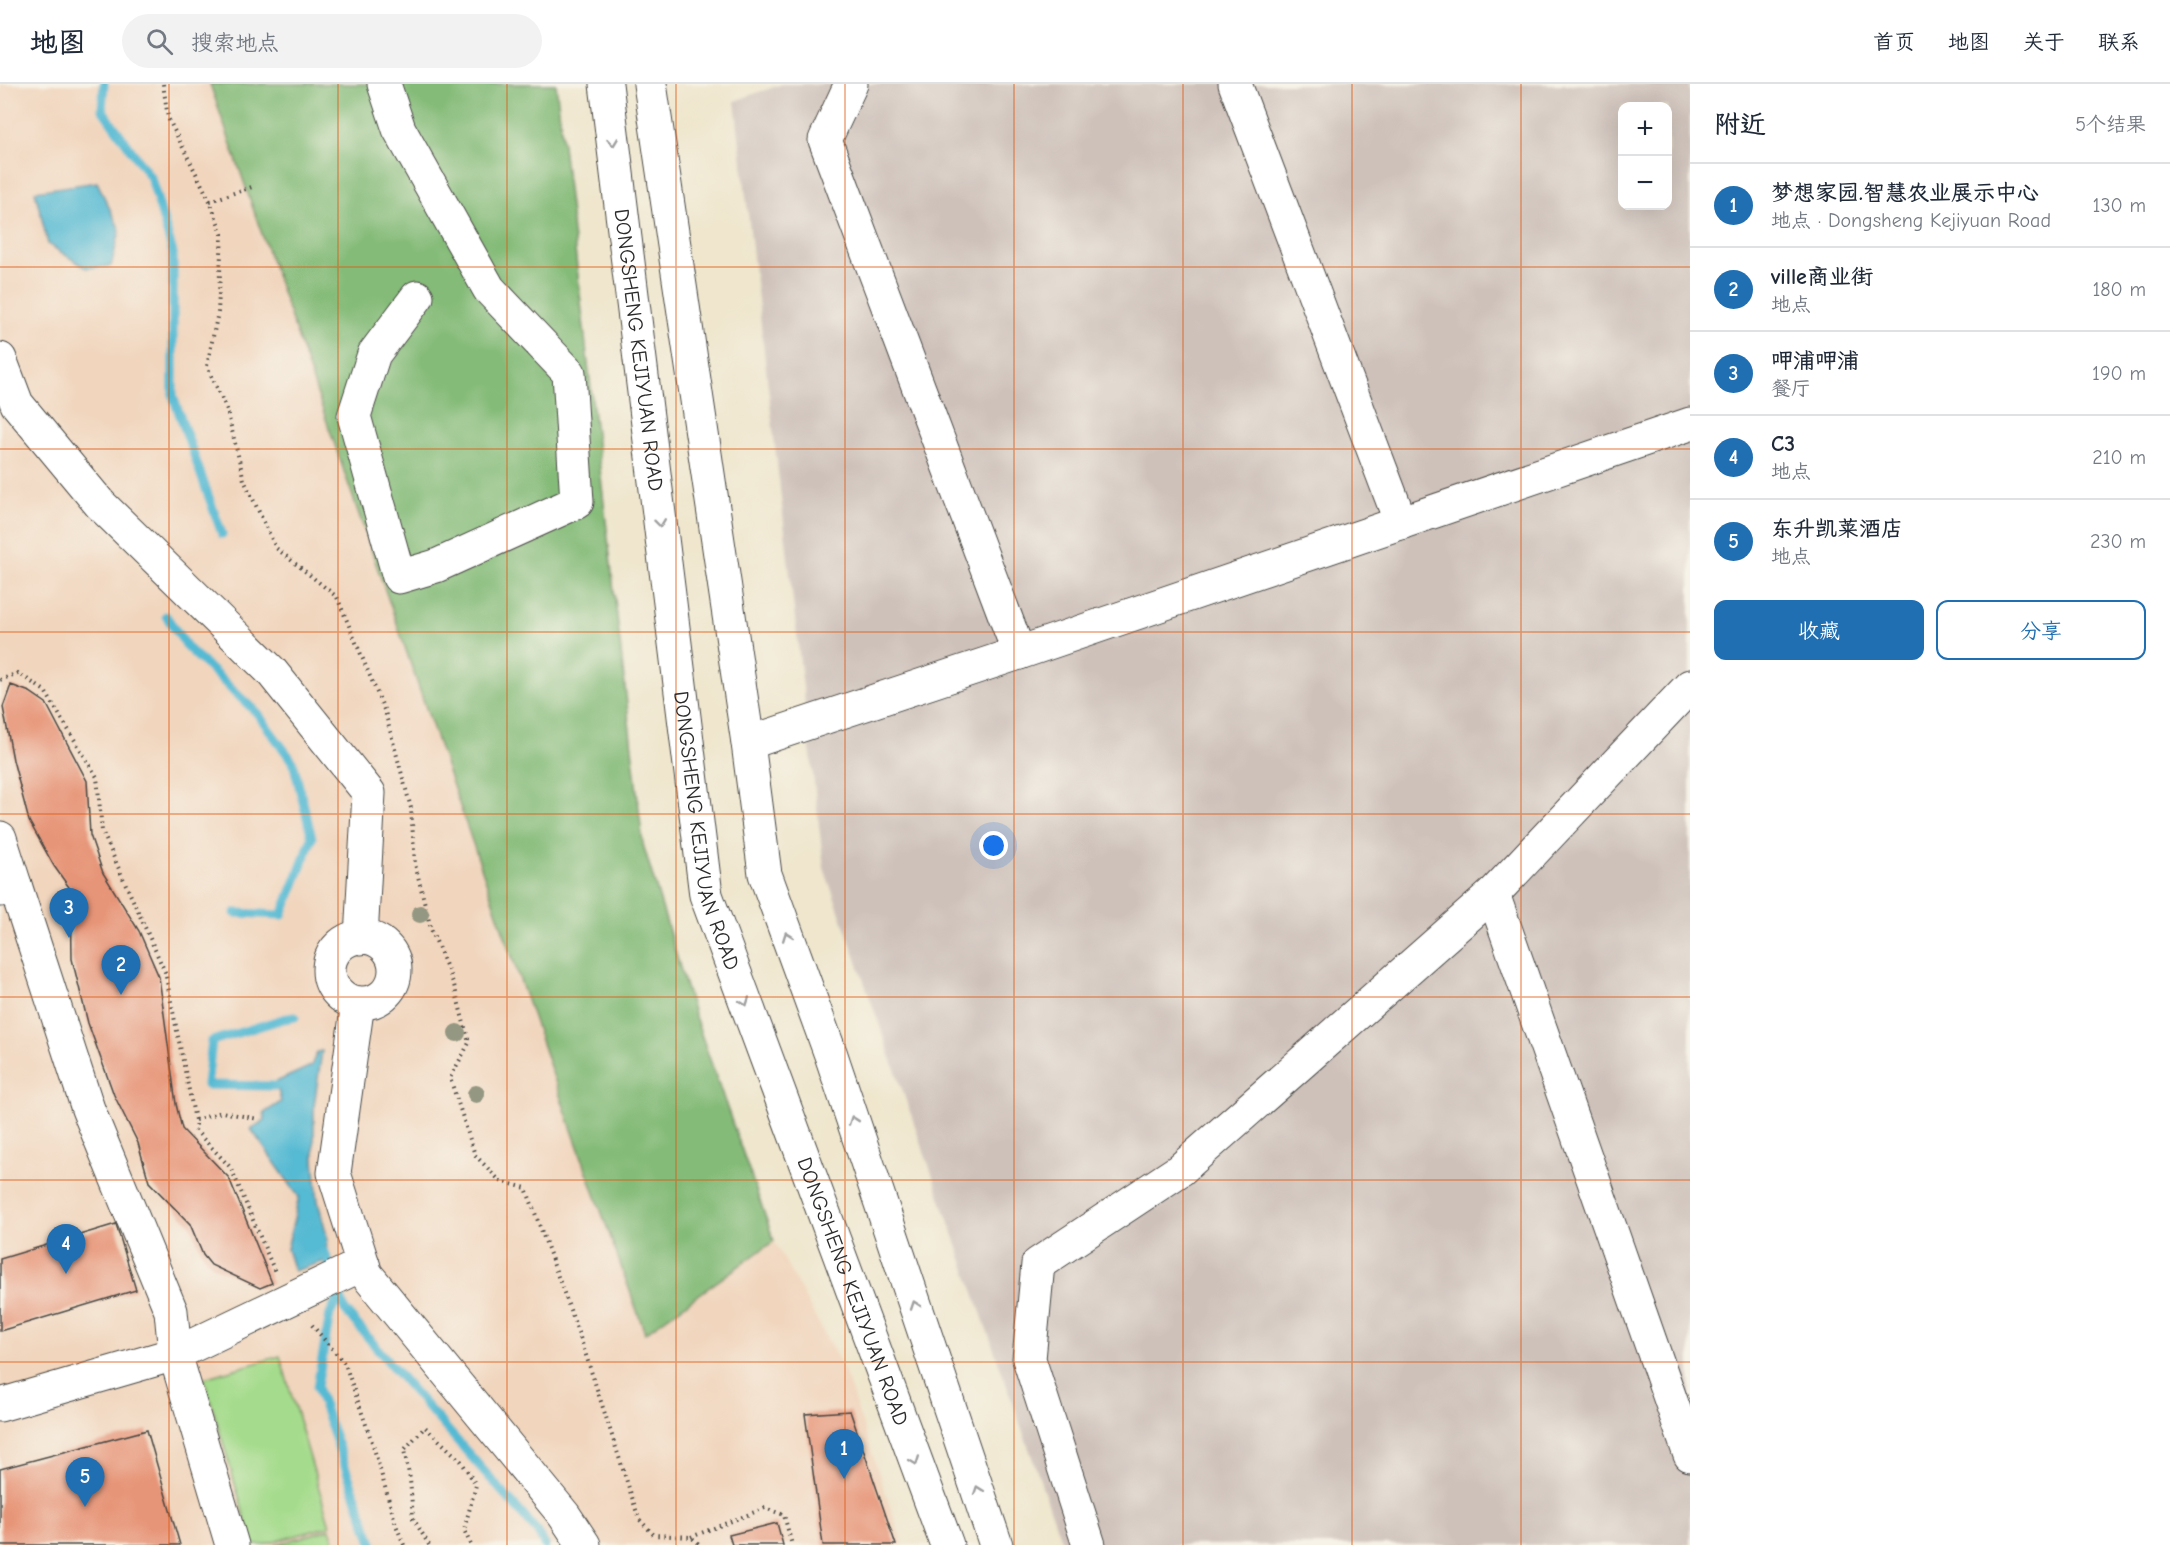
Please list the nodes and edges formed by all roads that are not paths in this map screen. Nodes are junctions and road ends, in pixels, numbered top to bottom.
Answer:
1 (384, 84) edge
2 (606, 84) edge
3 (651, 84) edge
4 (851, 84) edge
5 (1235, 84) edge
6 (417, 297) dead end
7 (0, 359) edge
8 (1690, 424) edge
9 (1401, 523) junction
10 (1018, 654) junction
11 (1690, 686) edge
12 (748, 743) junction
13 (0, 838) edge
14 (8, 888) edge
15 (1493, 894) junction
16 (361, 938) junction
17 (358, 1003) junction
18 (358, 1266) junction
19 (175, 1354) junction
20 (0, 1405) edge
21 (1690, 1455) edge
22 (232, 1545) edge
23 (584, 1545) edge
24 (946, 1545) edge
25 (996, 1545) edge
26 (1089, 1545) edge

1 - 6 street
2 -> 24 street, DONGSHENG KEJIYUAN ROAD
3 - 12 street
4 - 10 street
5 - 9 street
7 - 16 street
8 - 9 street
9 - 10 street
10 - 12 street
11 - 15 street
25 -> 12 street
13 - 14 street
14 - 19 street
15 - 21 street
15 - 26 street
16 - 17 street
16 - 17 street
17 - 18 street
18 - 19 street
18 - 23 street
19 - 20 street
19 - 22 street

